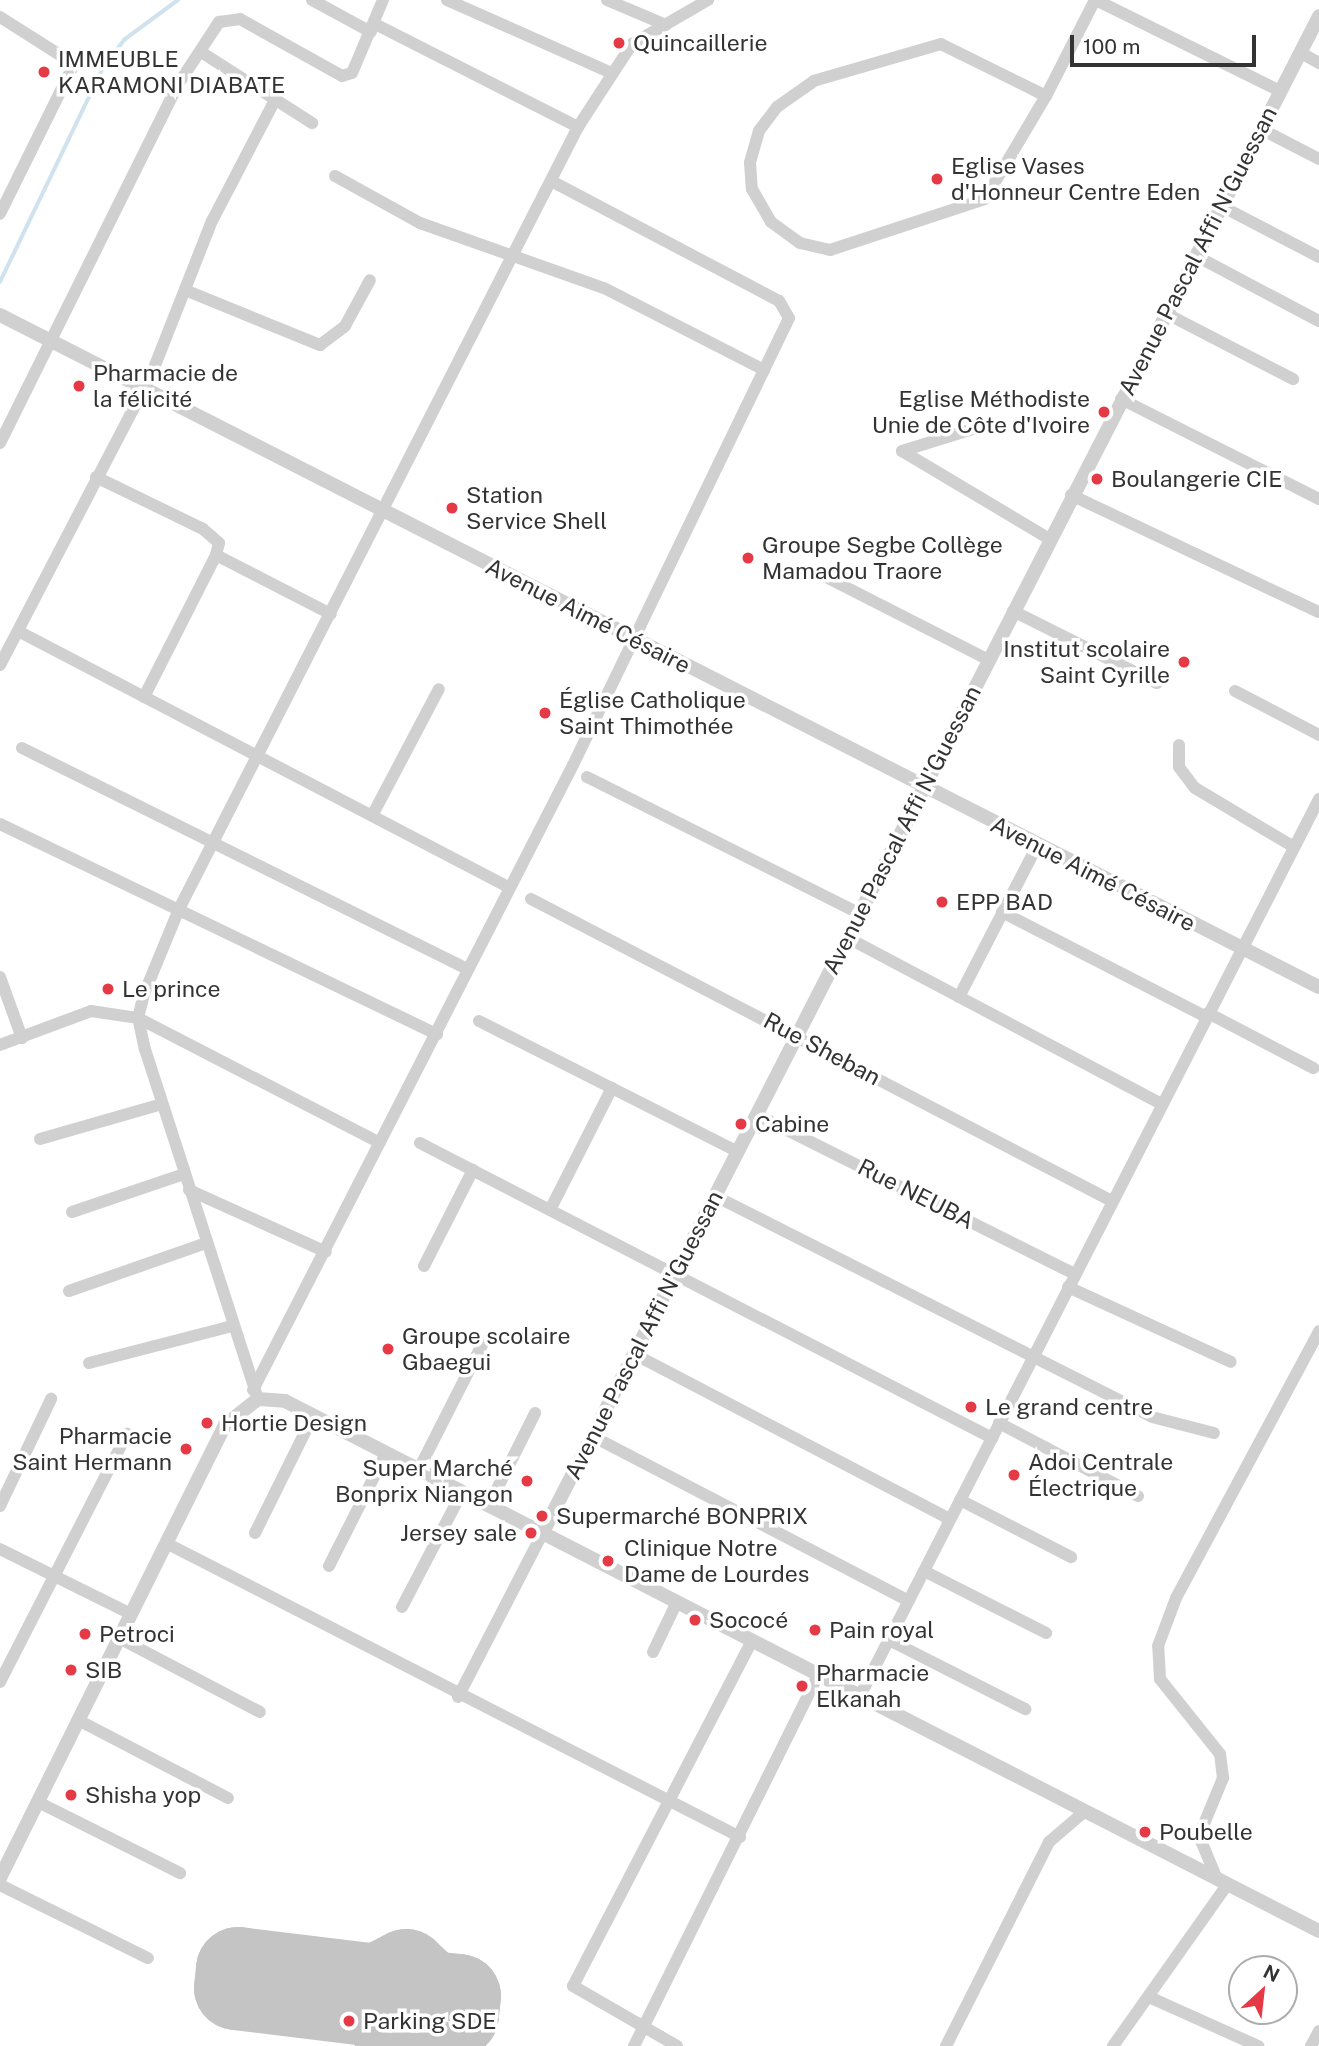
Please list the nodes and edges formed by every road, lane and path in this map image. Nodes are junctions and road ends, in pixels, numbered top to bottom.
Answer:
1 (312, 0) edge
2 (383, 0) edge
3 (447, 0) edge
4 (607, 0) edge
5 (705, 0) edge
6 (1096, 0) edge
7 (469, 4) edge
8 (1319, 16) edge
9 (0, 17) edge
10 (666, 25) junction
11 (373, 28) junction
12 (201, 52) junction
13 (1301, 53) junction
14 (1319, 63) edge
15 (612, 73) junction
16 (1280, 92) junction
17 (1046, 96) junction
18 (276, 98) junction
19 (312, 123) dead end
20 (579, 127) junction
21 (1263, 130) junction
22 (1319, 159) edge
23 (335, 176) dead end
24 (553, 182) junction
25 (1223, 207) junction
26 (0, 214) edge
27 (1198, 257) junction
28 (1319, 257) edge
29 (513, 261) junction
30 (370, 280) dead end
31 (185, 290) junction
32 (0, 314) edge
33 (1167, 314) junction
34 (1319, 321) edge
35 (51, 341) junction
36 (764, 370) junction
37 (1293, 379) dead end
38 (141, 388) junction
39 (1121, 399) junction
40 (979, 427) dead end
41 (0, 443) edge
42 (96, 477) junction
43 (1071, 495) junction
44 (1319, 499) edge
45 (383, 514) junction
46 (1048, 538) junction
47 (216, 555) junction
48 (824, 576) dead end
49 (1013, 611) junction
50 (1319, 612) edge
51 (331, 614) junction
52 (18, 631) junction
53 (632, 637) junction
54 (989, 660) junction
55 (0, 665) edge
56 (1157, 683) dead end
57 (439, 689) dead end
58 (1235, 691) dead end
59 (144, 696) junction
60 (1319, 735) edge
61 (1179, 745) dead end
62 (22, 748) dead end
63 (258, 755) junction
64 (587, 777) dead end
65 (924, 789) junction
66 (1317, 807) edge
67 (373, 814) junction
68 (0, 824) edge
69 (214, 841) junction
70 (1037, 846) junction
71 (1294, 847) junction
72 (508, 887) junction
73 (531, 898) dead end
74 (179, 909) junction
75 (1002, 912) junction
76 (860, 914) junction
77 (848, 938) junction
78 (1241, 949) junction
79 (468, 970) junction
80 (0, 977) edge
81 (1319, 987) edge
82 (960, 997) junction
83 (1207, 1015) junction
84 (138, 1018) junction
85 (479, 1021) dead end
86 (437, 1034) junction
87 (797, 1037) junction
88 (22, 1038) junction
89 (0, 1045) edge
90 (1313, 1068) dead end
91 (612, 1088) junction
92 (162, 1104) junction
93 (1161, 1104) junction
94 (757, 1115) junction
95 (40, 1139) dead end
96 (380, 1143) junction
97 (420, 1143) dead end
98 (738, 1152) junction
99 (473, 1170) junction
100 (184, 1174) junction
101 (189, 1190) junction
102 (715, 1196) junction
103 (1112, 1201) junction
104 (550, 1210) junction
105 (72, 1212) dead end
106 (206, 1243) junction
107 (326, 1252) junction
108 (424, 1266) dead end
109 (675, 1274) junction
110 (1074, 1274) junction
111 (1068, 1287) junction
112 (69, 1292) dead end
113 (232, 1326) junction
114 (1319, 1331) edge
115 (483, 1343) dead end
116 (634, 1354) junction
117 (1033, 1357) junction
118 (1231, 1362) dead end
119 (89, 1363) dead end
120 (256, 1395) junction
121 (51, 1399) dead end
122 (535, 1413) dead end
123 (313, 1416) junction
124 (999, 1423) junction
125 (1214, 1433) dead end
126 (128, 1434) dead end
127 (592, 1436) junction
128 (992, 1438) junction
129 (386, 1453) junction
130 (419, 1469) junction
131 (463, 1492) junction
132 (1138, 1496) dead end
133 (960, 1500) junction
134 (489, 1505) junction
135 (0, 1506) edge
136 (950, 1519) junction
137 (543, 1532) junction
138 (255, 1533) dead end
139 (166, 1543) junction
140 (0, 1549) edge
141 (1071, 1557) dead end
142 (329, 1566) dead end
143 (924, 1571) junction
144 (53, 1575) junction
145 (909, 1601) junction
146 (677, 1602) junction
147 (402, 1608) dead end
148 (131, 1614) junction
149 (1046, 1633) dead end
150 (119, 1638) junction
151 (752, 1640) junction
152 (889, 1640) junction
153 (653, 1652) dead end
154 (819, 1674) junction
155 (0, 1682) edge
156 (860, 1696) junction
157 (458, 1697) junction
158 (1025, 1709) dead end
159 (260, 1712) dead end
160 (78, 1720) junction
161 (228, 1798) dead end
162 (667, 1801) junction
163 (38, 1802) junction
164 (1085, 1811) junction
165 (740, 1837) junction
166 (180, 1873) dead end
167 (0, 1878) edge
168 (1222, 1882) junction
169 (0, 1885) edge
170 (1319, 1931) edge
171 (148, 1958) dead end
172 (1149, 1997) junction
173 (643, 2027) junction
174 (1319, 2032) edge
175 (1116, 2045) edge
176 (634, 2046) edge
177 (677, 2046) edge
178 (946, 2046) edge
179 (1258, 2046) edge
180 (1311, 2046) edge

1 - 11 street
2 - 11 street
3 - 7 street
4 - 10 street
5 - 10 street
6 - 16 street
6 - 17 street
7 - 15 street
8 - 13 street, Avenue Pascal Affi N'Guessan
9 - 26 street
10 - 15 street
11 - 12 street
11 - 20 street
12 - 18 street
12 - 35 street
13 - 14 street
13 - 16 street, Avenue Pascal Affi N'Guessan
15 - 20 street
16 - 21 street, Avenue Pascal Affi N'Guessan
17 - 17 street
18 - 19 street
18 - 31 street
20 - 24 street
21 - 22 street
21 - 25 street, Avenue Pascal Affi N'Guessan
23 - 29 street
24 - 29 street
24 - 36 street
25 - 27 street, Avenue Pascal Affi N'Guessan
25 - 28 street
27 - 33 street, Avenue Pascal Affi N'Guessan
27 - 34 street
29 - 36 street
29 - 45 street
30 - 31 street
31 - 38 street
32 - 35 street, Avenue Aimé Césaire
33 - 37 street
33 - 39 street, Avenue Pascal Affi N'Guessan
35 - 38 street, Avenue Aimé Césaire
35 - 41 street
36 - 53 street
38 - 42 street
38 - 45 street, Avenue Aimé Césaire
39 - 43 street, Avenue Pascal Affi N'Guessan
39 - 44 street
40 - 46 street
42 - 47 street
42 - 52 street
43 - 46 street, Avenue Pascal Affi N'Guessan
43 - 50 street
45 - 51 street
45 - 53 street, Avenue Aimé Césaire
46 - 49 street, Avenue Pascal Affi N'Guessan
47 - 51 street
47 - 59 street
48 - 54 street
49 - 54 street, Avenue Pascal Affi N'Guessan
49 - 56 street
51 - 63 street
52 - 55 street
52 - 59 street
53 - 65 street, Avenue Aimé Césaire
53 - 72 street
54 - 65 street, Avenue Pascal Affi N'Guessan
57 - 67 street
58 - 60 street
59 - 63 street
61 - 71 street
62 - 69 street
63 - 67 street
63 - 69 street
64 - 76 street
65 - 70 street, Avenue Aimé Césaire
65 - 76 street, Avenue Pascal Affi N'Guessan
66 - 71 street
67 - 72 street
68 - 74 street
69 - 74 street
69 - 79 street
70 - 75 street
70 - 78 street, Avenue Aimé Césaire
71 - 78 street
72 - 79 street
73 - 87 street, Rue Sheban
74 - 84 street
74 - 86 street
75 - 82 street
75 - 83 street
76 - 77 street, Avenue Pascal Affi N'Guessan
77 - 82 street
77 - 87 street, Avenue Pascal Affi N'Guessan
78 - 81 street, Avenue Aimé Césaire
78 - 83 street
79 - 86 street
80 - 88 street
82 - 93 street
83 - 90 street
83 - 93 street
84 - 88 street
84 - 92 street
84 - 96 street
85 - 91 street
86 - 96 street
87 - 94 street, Avenue Pascal Affi N'Guessan
87 - 103 street, Rue Sheban
88 - 89 street
91 - 98 street
91 - 104 street
92 - 95 street
92 - 100 street
93 - 103 street
94 - 98 street, Avenue Pascal Affi N'Guessan
94 - 110 street, Rue NEUBA
96 - 107 street
97 - 99 street
98 - 102 street, Avenue Pascal Affi N'Guessan
99 - 104 street
99 - 108 street
100 - 101 street
100 - 105 street
101 - 106 street
101 - 107 street
102 - 109 street, Avenue Pascal Affi N'Guessan
102 - 117 street
103 - 110 street
104 - 109 street
106 - 112 street
106 - 113 street
107 - 120 street
109 - 116 street, Avenue Pascal Affi N'Guessan
109 - 128 street
110 - 111 street
111 - 117 street
111 - 118 street
113 - 119 street
113 - 120 street
114 - 168 street
115 - 130 street
116 - 127 street, Avenue Pascal Affi N'Guessan
116 - 136 street
117 - 124 street
117 - 125 street
120 - 123 street
120 - 139 street
121 - 135 street
122 - 134 street
123 - 129 street
123 - 138 street
124 - 128 street
124 - 132 street
126 - 144 street
127 - 137 street, Avenue Pascal Affi N'Guessan
127 - 145 street
128 - 133 street
129 - 130 street
129 - 142 street
130 - 131 street
131 - 134 street
131 - 147 street
133 - 136 street
133 - 141 street
134 - 137 street
136 - 143 street
137 - 146 street
137 - 157 street
139 - 148 street
139 - 157 street
140 - 144 street
143 - 145 street
143 - 149 street
144 - 148 street
144 - 155 street
145 - 152 street
146 - 151 street
146 - 153 street
148 - 150 street
150 - 159 street
150 - 160 street
151 - 154 street
151 - 162 street
152 - 156 street
152 - 158 street
154 - 156 street
154 - 165 street
156 - 164 street
157 - 162 street
160 - 161 street
160 - 163 street
162 - 165 street
162 - 173 street
163 - 166 street
163 - 167 street
164 - 168 street
164 - 178 street
165 - 173 street
168 - 170 street
168 - 172 street
169 - 171 street
172 - 175 street
172 - 179 street
173 - 176 street
173 - 177 street
174 - 180 street

